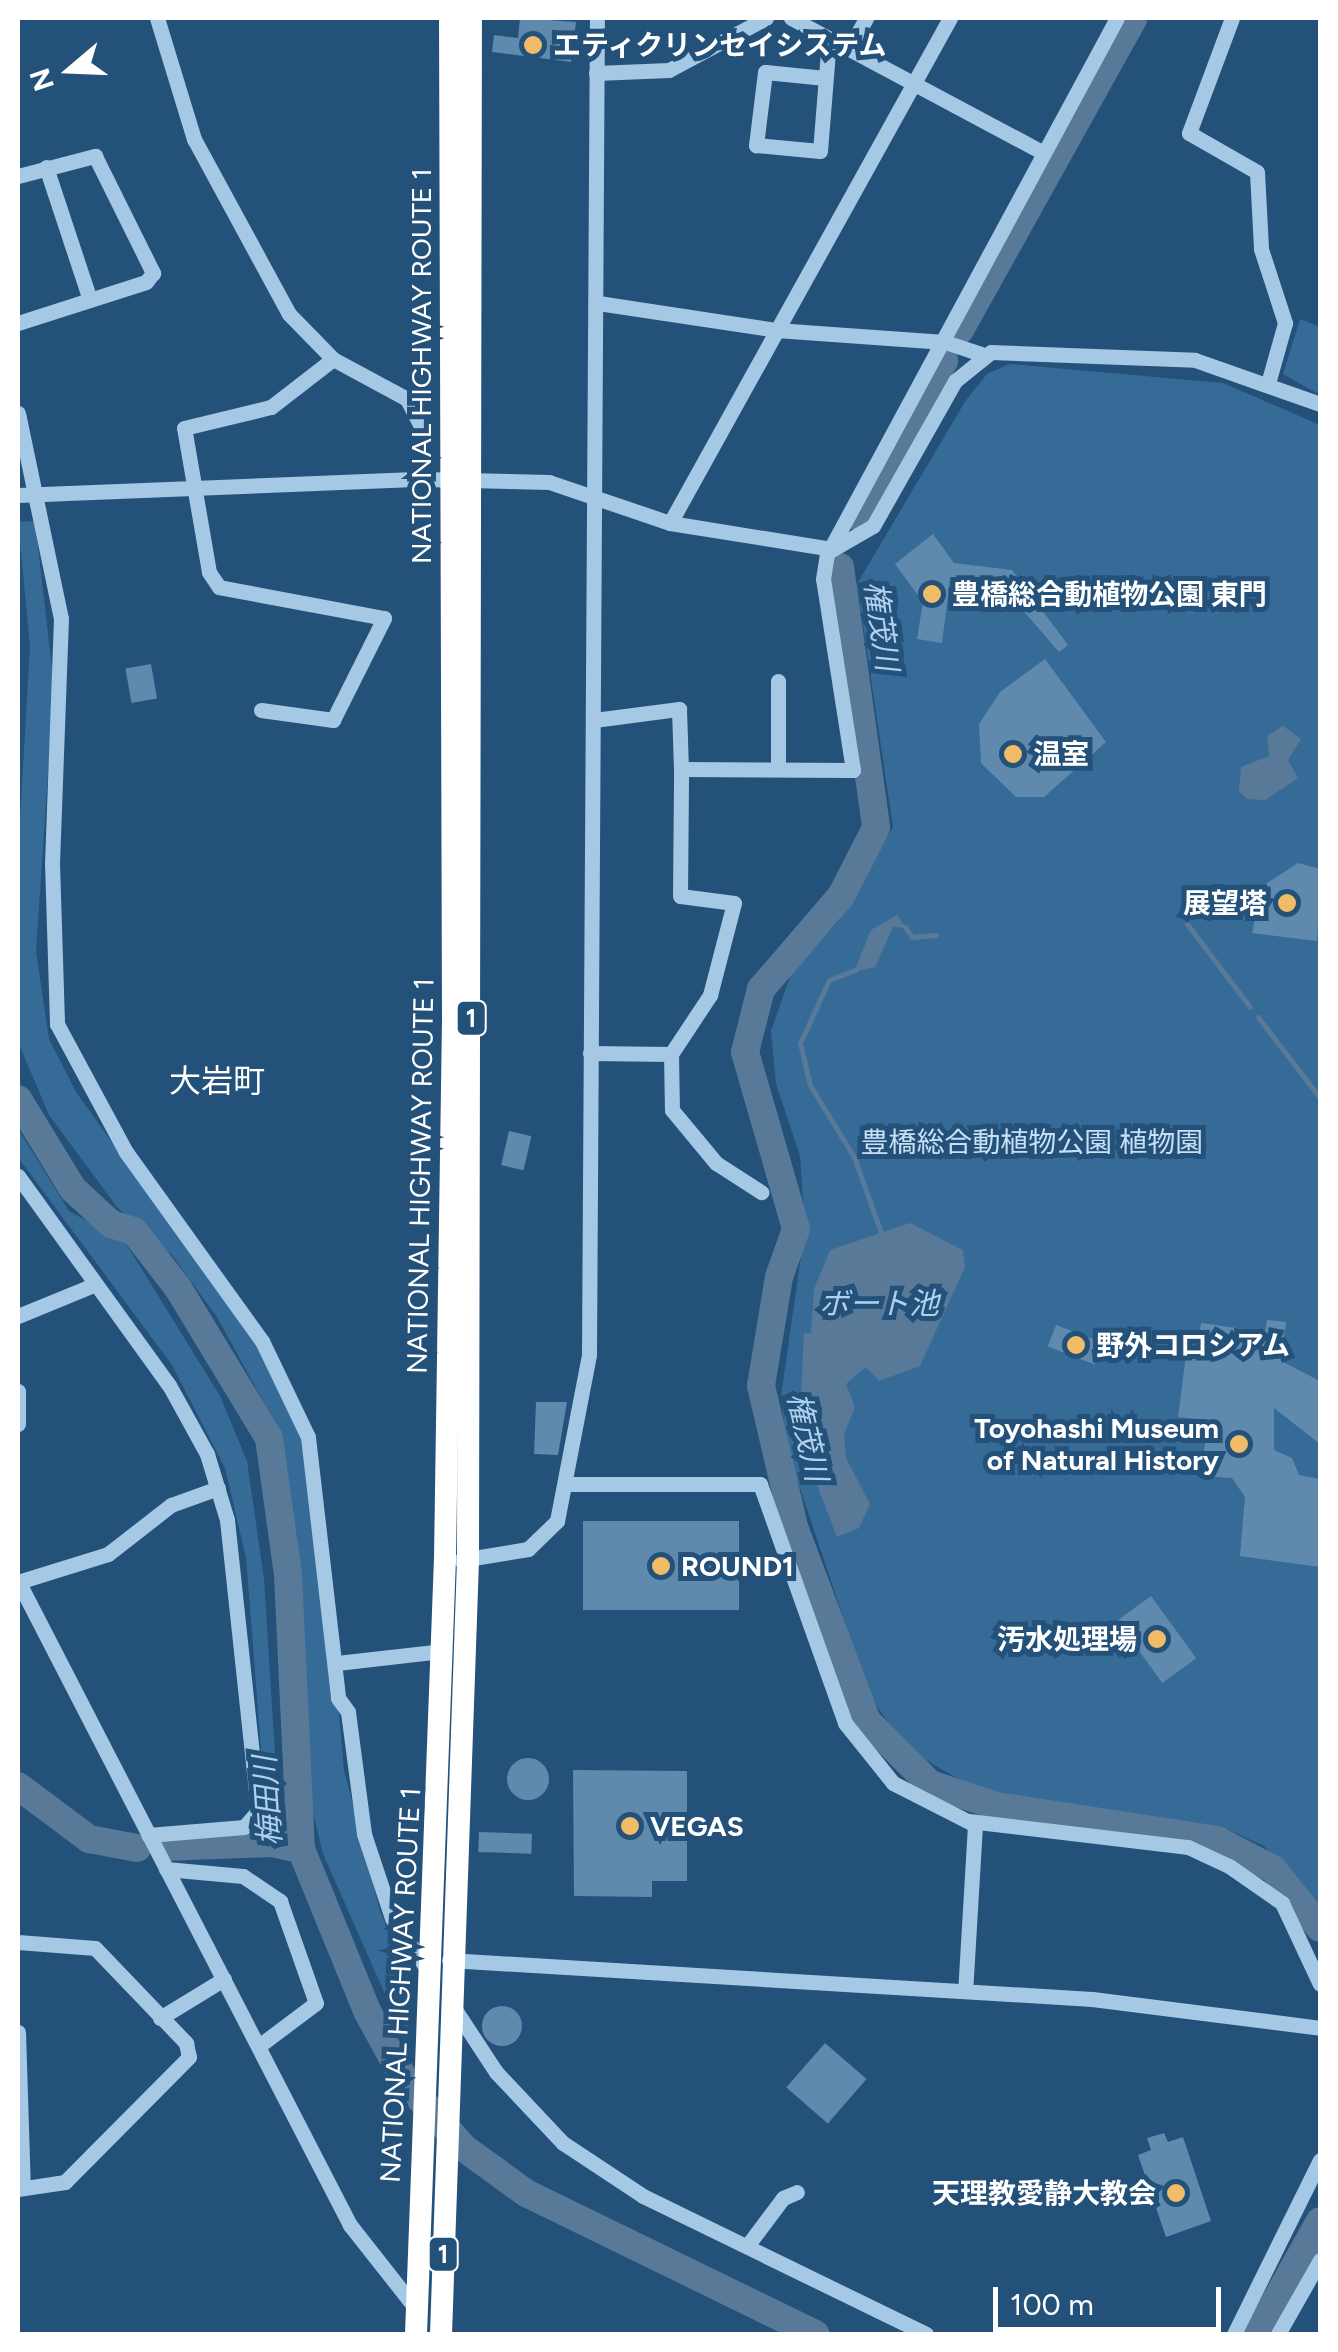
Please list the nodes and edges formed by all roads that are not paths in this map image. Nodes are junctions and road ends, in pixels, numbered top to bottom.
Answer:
1 (158, 18) edge
2 (450, 18) edge
3 (471, 18) edge
4 (597, 18) edge
5 (766, 18) edge
6 (790, 18) edge
7 (866, 18) edge
8 (950, 18) edge
9 (1117, 18) edge
10 (1232, 18) edge
11 (828, 38) junction
12 (849, 49) junction
13 (596, 73) junction
14 (825, 78) junction
15 (913, 84) junction
16 (1040, 152) junction
17 (46, 167) junction
18 (18, 176) edge
19 (90, 300) junction
20 (598, 302) junction
21 (18, 323) edge
22 (776, 330) junction
23 (945, 342) junction
24 (984, 355) junction
25 (334, 359) junction
26 (1269, 380) junction
27 (1320, 404) edge
28 (18, 413) edge
29 (426, 438) dead end
30 (463, 479) junction
31 (194, 490) junction
32 (28, 495) edge
33 (596, 498) junction
34 (670, 523) junction
35 (829, 549) junction
36 (778, 681) dead end
37 (261, 710) dead end
38 (594, 720) junction
39 (681, 769) junction
40 (778, 770) junction
41 (590, 1053) junction
42 (672, 1054) junction
43 (18, 1176) edge
44 (761, 1192) dead end
45 (96, 1284) junction
46 (18, 1316) edge
47 (18, 1392) edge
48 (18, 1424) edge
49 (567, 1484) junction
50 (218, 1488) junction
51 (456, 1560) junction
52 (18, 1582) edge
53 (443, 1651) junction
54 (337, 1662) junction
55 (969, 1820) junction
56 (148, 1836) junction
57 (166, 1869) junction
58 (18, 1942) edge
59 (224, 1979) junction
60 (1320, 1984) edge
61 (444, 1987) junction
62 (965, 1992) junction
63 (160, 2018) junction
64 (1320, 2028) edge
65 (18, 2032) edge
66 (260, 2045) junction
67 (1320, 2160) edge
68 (20, 2188) edge
69 (797, 2192) dead end
70 (747, 2246) junction
71 (1320, 2260) edge
72 (416, 2310) junction
73 (416, 2334) edge
74 (441, 2334) edge
75 (926, 2334) edge
76 (1234, 2334) edge
77 (1278, 2334) edge

1 - 25 street
2 - 30 highway, NATIONAL HIGHWAY ROUTE 1 / 1
3 - 30 highway, NATIONAL HIGHWAY ROUTE 1 / 1
4 - 13 street
5 - 13 street
6 - 11 street
7 - 12 street
8 - 15 street
9 - 16 street
10 - 26 street
11 - 12 street
11 - 14 street
12 - 15 street
13 - 20 street
14 - 14 street
15 - 16 street
15 - 22 street
16 - 23 street
17 - 18 street
17 - 19 street
17 - 19 street
19 - 21 street
20 - 22 street
20 - 33 street
22 - 23 street
22 - 34 street
23 - 24 street
23 - 35 street
24 - 26 street
24 - 35 street
25 - 29 street
25 - 31 street
26 - 27 street
28 - 32 street
30 - 31 street
30 - 33 street
30 - 51 highway, NATIONAL HIGHWAY ROUTE 1 / 1
31 - 32 street
31 - 37 street
32 - 54 street
33 - 34 street
33 - 38 street
34 - 35 street
35 - 40 street
36 - 40 street
38 - 39 street
38 - 41 street
39 - 40 street
39 - 42 street
41 - 42 street
41 - 49 street
42 - 44 street
43 - 45 street
45 - 46 street
45 - 50 street
47 - 48 street
49 - 51 street
49 - 55 street
50 - 52 street
50 - 56 street
51 - 53 highway, NATIONAL HIGHWAY ROUTE 1 / 1
51 - 61 highway, NATIONAL HIGHWAY ROUTE 1 / 1
52 - 56 street
53 - 54 street
53 - 61 highway, NATIONAL HIGHWAY ROUTE 1 / 1
54 - 61 street
55 - 60 street
55 - 62 street
56 - 57 street
57 - 59 street
57 - 66 street
58 - 63 street
59 - 63 street
59 - 66 street
61 - 62 street
61 - 70 street
61 - 72 highway, NATIONAL HIGHWAY ROUTE 1 / 1
61 - 74 highway, NATIONAL HIGHWAY ROUTE 1 / 1
62 - 64 street
63 - 68 street
65 - 68 street
66 - 72 street
67 - 76 street
69 - 70 street
70 - 75 street
71 - 77 street
72 - 73 highway, NATIONAL HIGHWAY ROUTE 1 / 1

